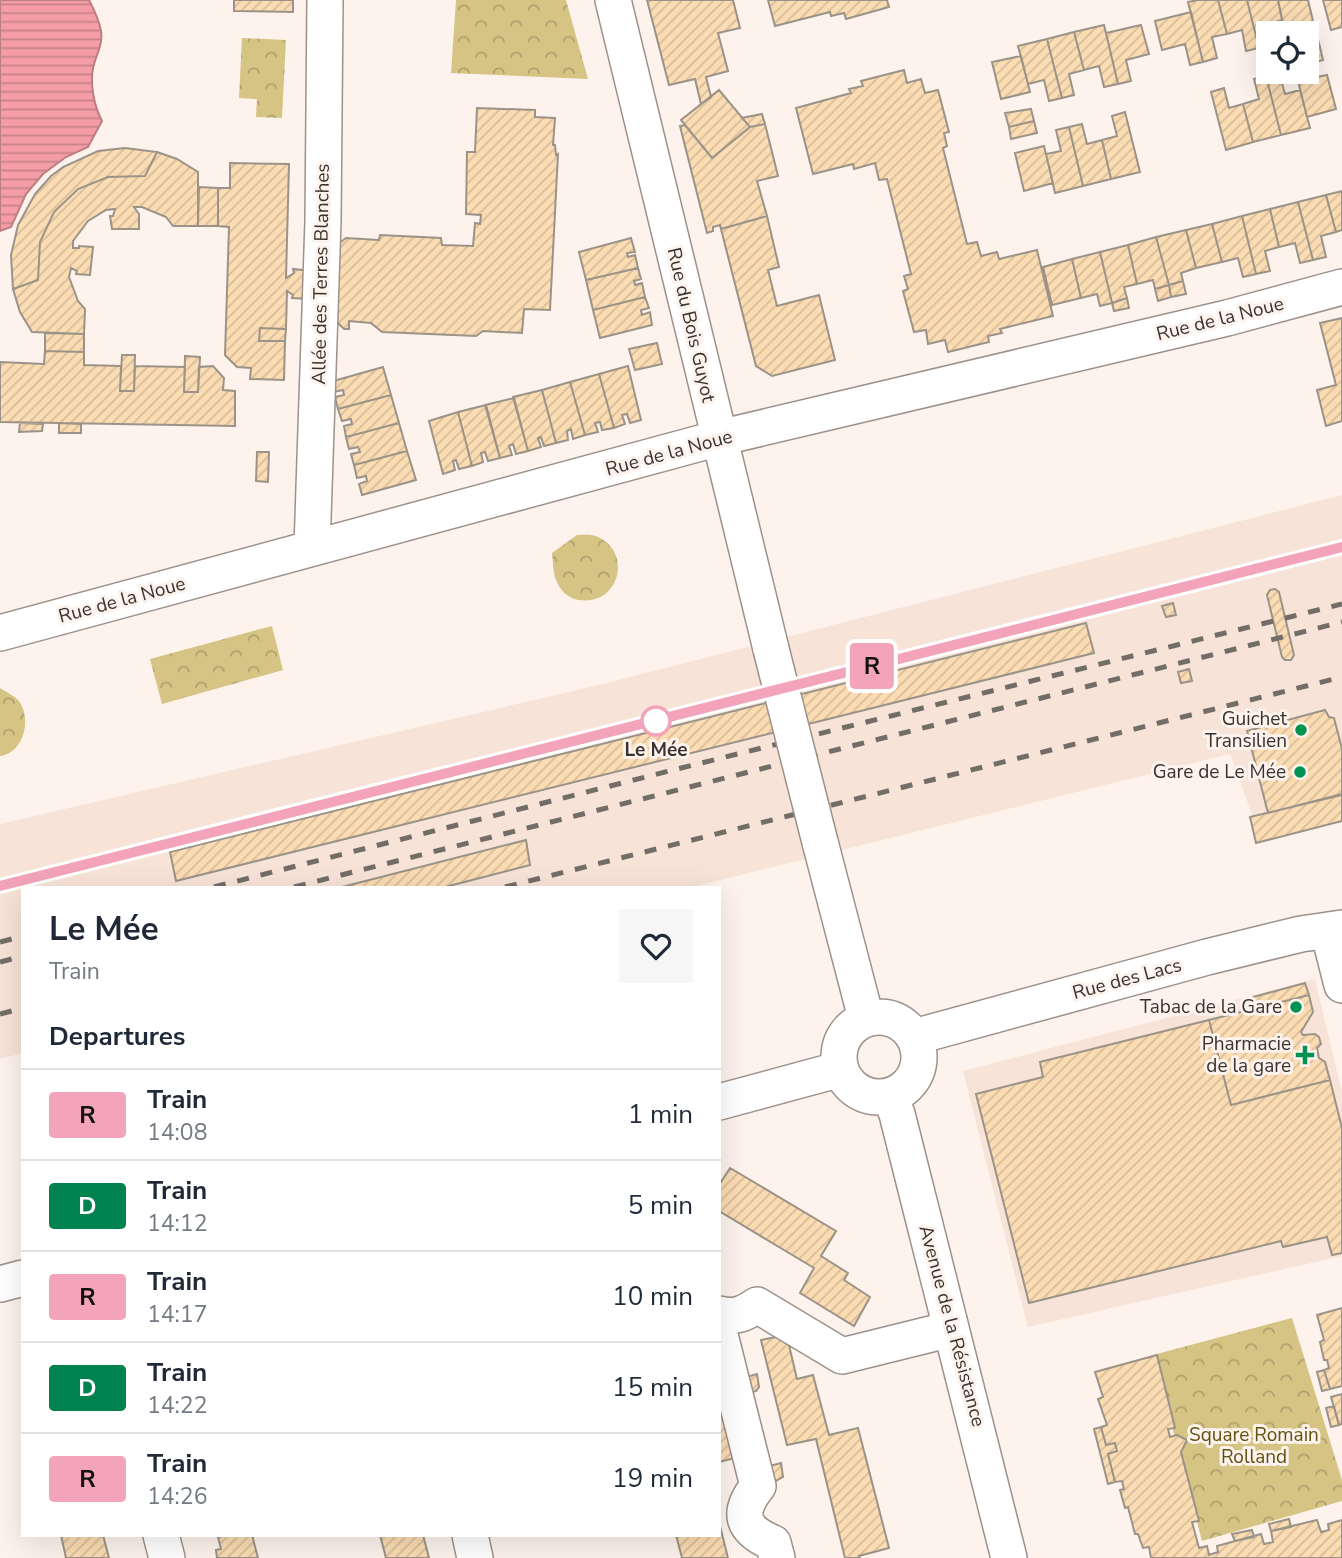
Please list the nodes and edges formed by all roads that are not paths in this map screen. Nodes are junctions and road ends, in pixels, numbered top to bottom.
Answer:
1 (325, 0) edge
2 (613, 0) edge
3 (1342, 287) edge
4 (719, 438) junction
5 (312, 548) junction
6 (0, 633) edge
7 (1335, 929) edge
8 (1342, 985) edge
9 (866, 1018) junction
10 (914, 1037) junction
11 (841, 1069) junction
12 (890, 1096) junction
13 (721, 1101) edge
14 (21, 1279) edge
15 (0, 1284) edge
16 (721, 1315) edge
17 (951, 1329) junction
18 (721, 1339) edge
19 (162, 1537) edge
20 (470, 1537) edge
21 (167, 1558) edge
22 (475, 1558) edge
23 (777, 1558) edge
24 (1009, 1558) edge

1 - 5 street, Allée des Terres Blanches
2 - 4 street, Rue du Bois Guyot
3 - 4 street, Rue de la Noue
4 - 5 street, Rue de la Noue
4 - 9 street, Rue du Bois Guyot, bridge
5 - 6 street, Rue de la Noue
7 - 8 street
7 - 10 street, Rue des Lacs
9 - 10 street
9 - 11 street
10 - 12 street
11 - 12 street
11 - 13 street
12 - 17 street, Avenue de la Résistance
14 - 15 street
16 - 17 street
17 - 24 street, Avenue de la Résistance
18 - 23 street
19 - 21 street
20 - 22 street

